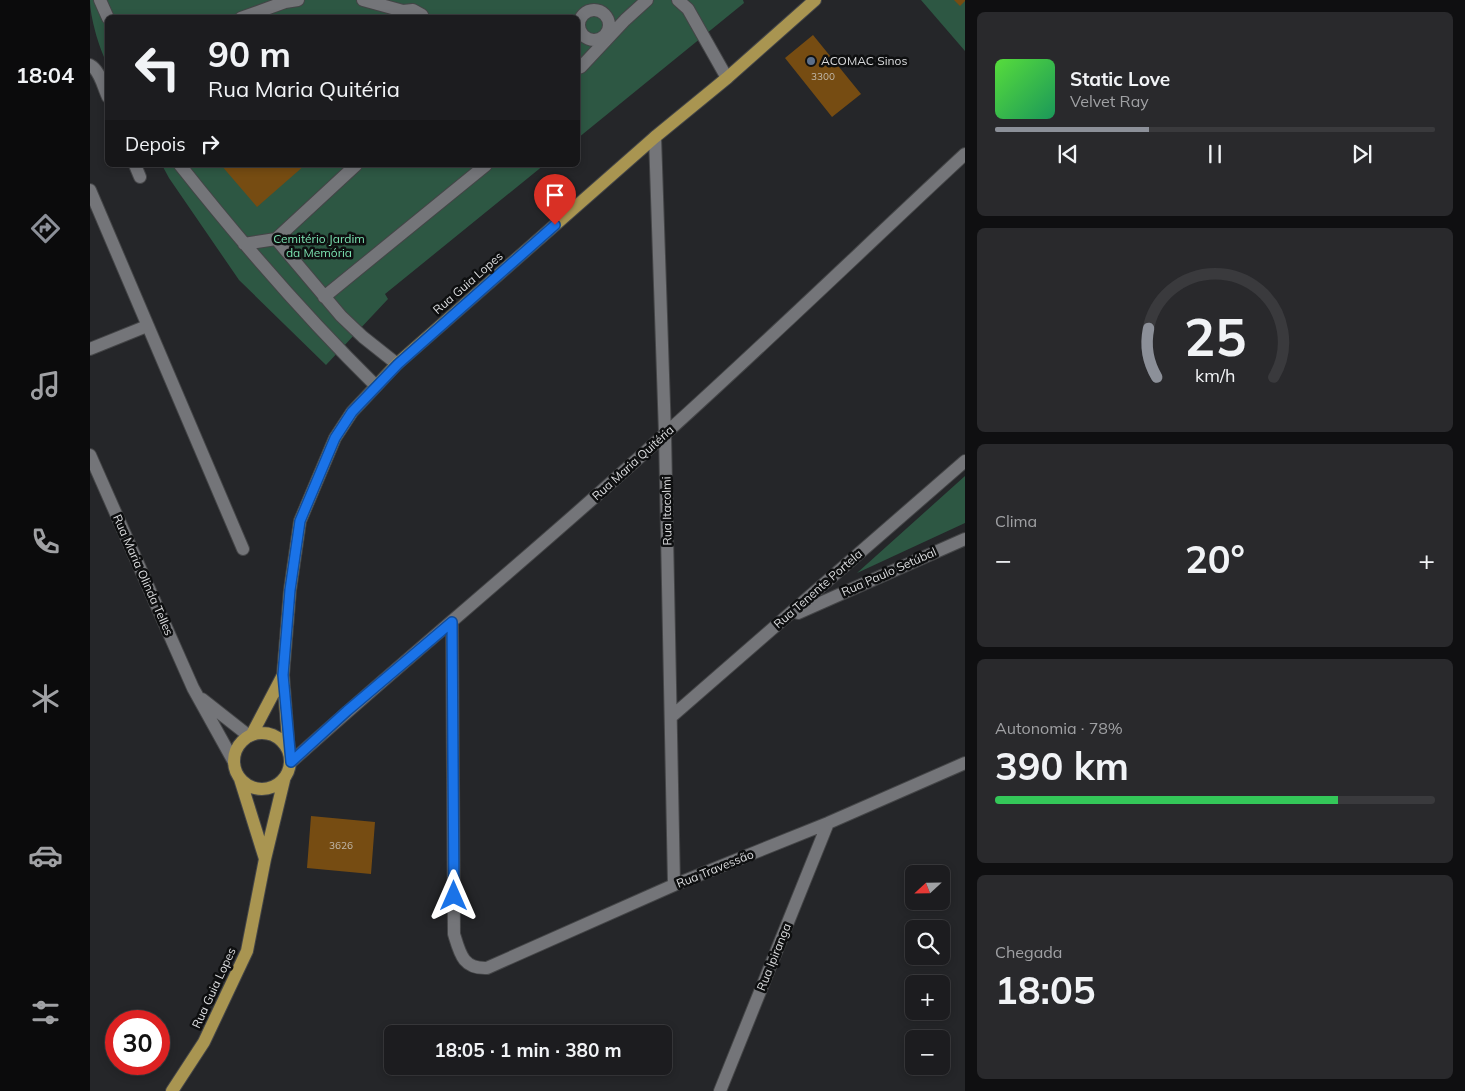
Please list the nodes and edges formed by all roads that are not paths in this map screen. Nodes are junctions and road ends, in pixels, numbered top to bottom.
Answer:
1 (100, 0) edge
2 (298, 0) edge
3 (363, 0) edge
4 (647, 0) edge
5 (678, 0) edge
6 (816, 0) edge
7 (415, 13) edge
8 (107, 15) edge
9 (249, 15) edge
10 (580, 20) edge
11 (625, 20) junction
12 (608, 29) junction
13 (580, 31) edge
14 (599, 43) junction
15 (90, 65) edge
16 (580, 68) edge
17 (727, 78) junction
18 (105, 90) edge
19 (654, 137) junction
20 (965, 154) edge
21 (182, 167) edge
22 (354, 167) edge
23 (484, 167) edge
24 (90, 190) edge
25 (276, 239) junction
26 (244, 244) junction
27 (324, 297) junction
28 (147, 326) junction
29 (90, 349) edge
30 (398, 364) junction
31 (376, 386) junction
32 (665, 434) junction
33 (90, 455) edge
34 (965, 461) edge
35 (965, 539) edge
36 (243, 549) dead end
37 (786, 618) junction
38 (452, 622) junction
39 (283, 675) junction
40 (196, 694) junction
41 (671, 717) junction
42 (251, 735) junction
43 (290, 757) junction
44 (234, 762) junction
45 (965, 763) edge
46 (240, 779) junction
47 (284, 780) junction
48 (828, 823) junction
49 (265, 859) junction
50 (674, 885) junction
51 (172, 1091) edge
52 (720, 1091) edge

1 - 8 street
2 - 9 street
3 - 7 street
4 - 11 street
5 - 17 street
6 - 17 main road, Rua Guia Lopes
10 - 12 street
11 - 12 street
11 - 14 street
12 - 14 street
13 - 14 street
14 - 16 street
15 - 18 street
17 - 19 main road, Rua Guia Lopes
19 - 30 main road, Rua Guia Lopes
19 - 32 street, Rua Itacolmi
20 - 32 street, Rua Maria Quitéria
21 - 26 street
22 - 25 street
23 - 27 street
24 - 28 street
25 - 26 street
25 - 27 street
26 - 31 street
27 - 30 street
28 - 29 street
28 - 36 street
30 - 31 main road, Rua Guia Lopes
31 - 39 main road, Rua Guia Lopes
32 - 38 street, Rua Maria Quitéria
32 - 41 street, Rua Itacolmi
33 - 40 street, Rua Maria Olinda Telles
34 - 37 street, Rua Tenente Portela
35 - 37 street, Rua Paulo Setúbal
37 - 41 street, Rua Tenente Portela
38 - 43 street, Rua Maria Quitéria
38 - 50 street, Rua Travessão
39 - 42 main road, Rua Guia Lopes
39 - 43 main road, Rua Guia Lopes
40 - 42 street, Rua Maria Olinda Telles
40 - 44 street, Rua Maria Olinda Telles
41 - 50 street, Rua Itacolmi
42 - 43 main road
42 - 44 main road
43 - 47 main road
44 - 46 main road
45 - 48 street, Rua Travessão
46 - 47 main road
46 - 49 main road, Rua Guia Lopes
47 - 49 main road, Rua Guia Lopes
48 - 50 street, Rua Travessão
48 - 52 street, Rua Ipiranga
49 - 51 main road, Rua Guia Lopes

